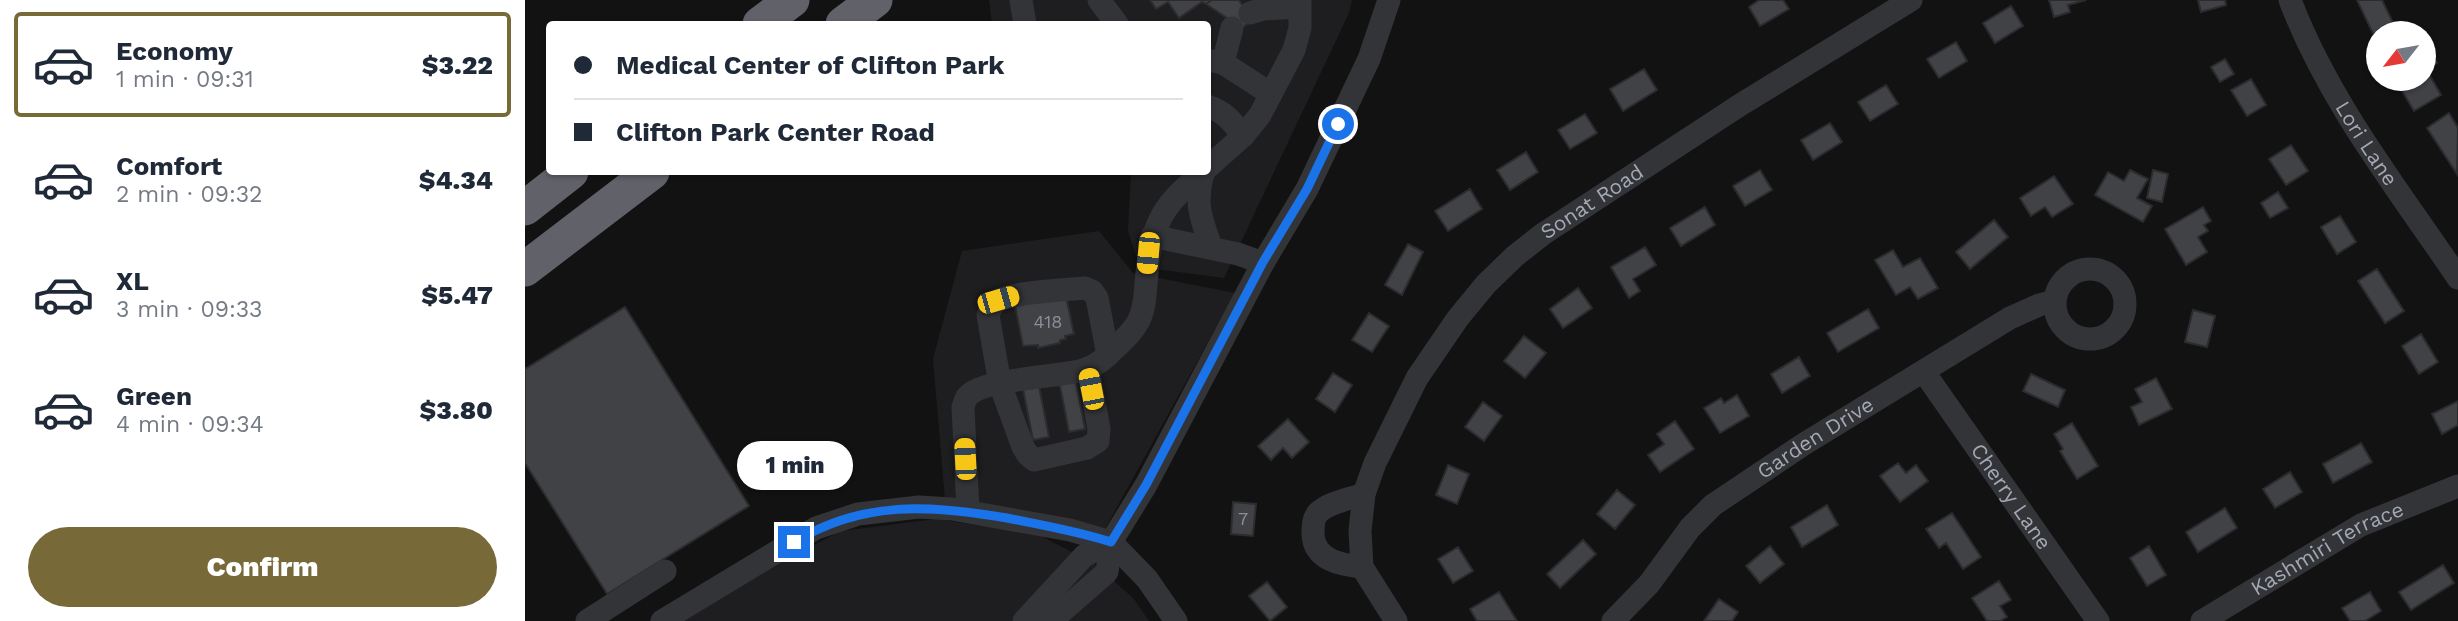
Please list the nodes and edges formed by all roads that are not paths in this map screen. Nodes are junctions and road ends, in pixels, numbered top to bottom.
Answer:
1 (792, 0) edge
2 (875, 0) edge
3 (1021, 0) edge
4 (1099, 0) edge
5 (1389, 0) edge
6 (1912, 0) edge
7 (2290, 0) edge
8 (1299, 4) edge
9 (1250, 13) dead end
10 (764, 21) edge
11 (847, 21) edge
12 (1024, 21) edge
13 (1113, 21) edge
14 (1231, 28) dead end
15 (1215, 62) edge
16 (1271, 94) junction
17 (1211, 107) edge
18 (1243, 136) junction
19 (1211, 165) edge
20 (567, 175) edge
21 (648, 175) edge
22 (1199, 175) edge
23 (1204, 175) edge
24 (525, 208) edge
25 (1152, 236) junction
26 (1211, 247) junction
27 (1263, 262) junction
28 (525, 270) edge
29 (2458, 278) edge
30 (2054, 301) dead end
31 (1108, 355) junction
32 (1088, 368) junction
33 (1924, 372) junction
34 (1000, 384) junction
35 (2458, 486) edge
36 (1364, 494) junction
37 (968, 511) junction
38 (1111, 542) junction
39 (1362, 567) junction
40 (665, 571) dead end
41 (587, 621) edge
42 (662, 621) edge
43 (1024, 621) edge
44 (1051, 621) edge
45 (1176, 621) edge
46 (1396, 621) edge
47 (1613, 621) edge
48 (2098, 621) edge
49 (2202, 621) edge

1 - 10 highway
2 - 11 highway
3 - 12 street
4 - 13 street
5 - 27 street
6 - 36 street, Sonat Road
7 - 29 street, Lori Lane
8 - 9 street
8 - 16 street
14 - 15 street
15 - 16 street
16 - 18 street
17 - 18 street
18 - 19 street
20 - 24 highway
21 - 28 highway
22 - 25 street
23 - 26 street
25 - 26 street
25 - 31 street
26 - 27 street
27 - 38 street
30 - 33 street, Garden Drive
31 - 32 street
31 - 34 street
32 - 34 street
32 - 34 street
33 - 47 street, Garden Drive
33 - 48 street, Cherry Lane
34 - 37 street
35 - 49 street, Kashmiri Terrace
36 - 39 street, Sonat Road
36 - 39 street
37 - 38 street
37 - 42 street
38 - 43 street
38 - 44 street
38 - 45 street
39 - 46 street, Sonat Road
40 - 41 street

